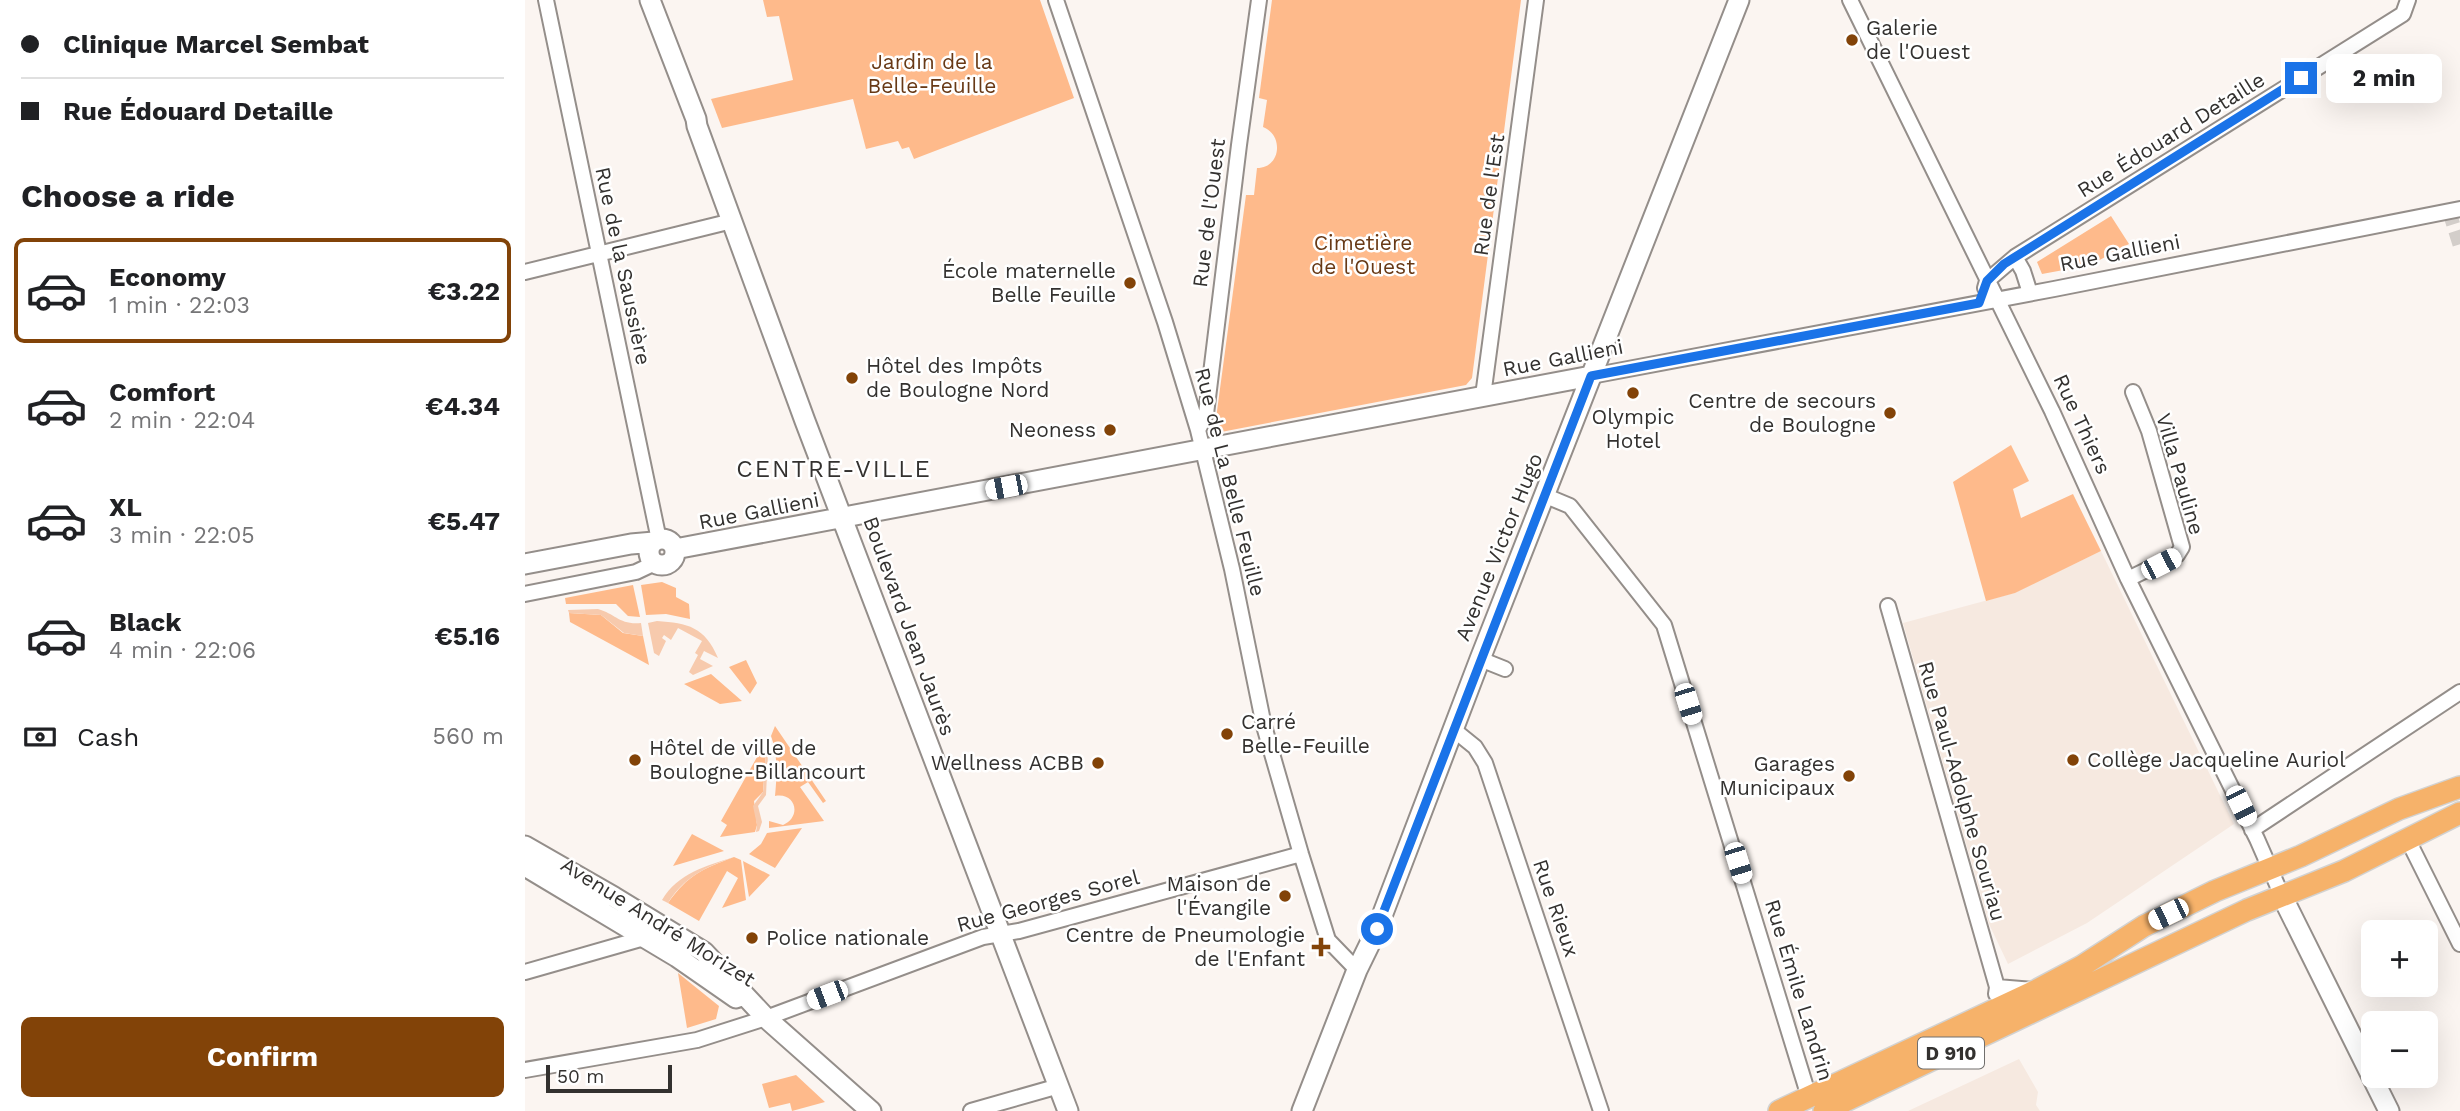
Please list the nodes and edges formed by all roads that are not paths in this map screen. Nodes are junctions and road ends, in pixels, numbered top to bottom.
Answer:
1 (546, 0) edge
2 (650, 0) edge
3 (1056, 0) edge
4 (1259, 0) edge
5 (1536, 0) edge
6 (1739, 0) edge
7 (1850, 0) edge
8 (2408, 0) edge
9 (2460, 209) edge
10 (732, 221) junction
11 (600, 253) junction
12 (2015, 257) junction
13 (525, 272) edge
14 (1987, 281) junction
15 (2030, 293) junction
16 (1997, 299) junction
17 (1980, 303) junction
18 (1591, 376) junction
19 (2133, 392) dead end
20 (1483, 396) junction
21 (1201, 440) junction
22 (1546, 495) junction
23 (844, 518) junction
24 (662, 544) junction
25 (525, 564) edge
26 (655, 564) joint
27 (2128, 579) junction
28 (530, 593) edge
29 (1888, 606) dead end
30 (1480, 659) junction
31 (1505, 669) dead end
32 (2460, 692) edge
33 (1454, 730) junction
34 (2460, 787) edge
35 (2460, 813) edge
36 (2252, 830) junction
37 (2407, 838) junction
38 (525, 846) edge
39 (1301, 854) junction
40 (525, 866) edge
41 (2270, 870) junction
42 (2282, 896) junction
43 (669, 930) junction
44 (1001, 934) junction
45 (646, 938) junction
46 (2460, 944) edge
47 (1357, 970) junction
48 (525, 972) edge
49 (1997, 987) junction
50 (2037, 990) junction
51 (1993, 1011) junction
52 (766, 1018) junction
53 (525, 1070) edge
54 (1059, 1086) junction
55 (1824, 1107) edge
56 (871, 1111) edge
57 (971, 1111) edge
58 (1068, 1111) edge
59 (1302, 1111) edge
60 (1601, 1111) edge
61 (1779, 1111) edge
62 (2389, 1111) edge

1 - 11 street, Rue de la Saussière
2 - 10 street, Boulevard Jean Jaurès
3 - 21 street, Rue de La Belle Feuille
4 - 21 street, Rue de l'Ouest
5 - 20 street, Rue de l'Est
6 - 18 street, Avenue Victor Hugo
7 - 14 street, Rue Thiers
8 - 12 street, Rue Édouard Detaille
9 - 15 street, Rue Gallieni
10 - 11 street
10 - 23 street, Boulevard Jean Jaurès
11 - 13 street
11 - 24 street, Rue de la Saussière
12 - 14 street, Rue Édouard Detaille
12 - 15 street
14 - 16 street, Rue Thiers
14 - 17 street
15 - 16 street, Rue Gallieni
16 - 17 street, Rue Gallieni
16 - 27 street, Rue Thiers
17 - 18 street, Rue Gallieni
18 - 20 street, Rue Gallieni
18 - 22 street, Avenue Victor Hugo
19 - 27 street, Villa Pauline
20 - 21 street, Rue Gallieni
21 - 23 street, Rue Gallieni
21 - 39 street, Rue de La Belle Feuille
22 - 30 street, Avenue Victor Hugo
22 - 55 street, Rue Émile Landrin
23 - 24 street, Rue Gallieni
23 - 44 street, Boulevard Jean Jaurès
24 - 25 street, Rue Gallieni
24 - 26 street
26 - 28 street
27 - 36 street, Rue Thiers
29 - 49 street, Rue Paul-Adolphe Souriau
30 - 31 street
30 - 33 street, Avenue Victor Hugo
32 - 36 street
33 - 47 street, Avenue Victor Hugo
33 - 60 street, Rue Rieux
34 - 41 main road, D 910
35 - 37 main road, D 910
36 - 41 street, Rue Thiers
37 - 42 main road, D 910
37 - 46 street
38 - 43 street, Avenue André Morizet
39 - 44 street, Rue Georges Sorel
39 - 47 street, Rue de La Belle Feuille
40 - 45 street, Avenue André Morizet
41 - 42 street, Rue Thiers
41 - 50 main road, D 910
42 - 55 main road, D 910
42 - 62 street
43 - 45 street
43 - 52 street, Avenue André Morizet
44 - 52 street, Rue Georges Sorel
44 - 54 street, Boulevard Jean Jaurès
45 - 48 street
45 - 52 street, Avenue André Morizet
47 - 59 street, Avenue Victor Hugo
49 - 50 street
49 - 51 street, Rue Paul-Adolphe Souriau
50 - 51 main road, D 910
51 - 55 main road, D 910
52 - 53 street, Rue Georges Sorel
52 - 56 street, Avenue André Morizet
54 - 57 street
54 - 58 street, Boulevard Jean Jaurès
55 - 61 main road, D 910

